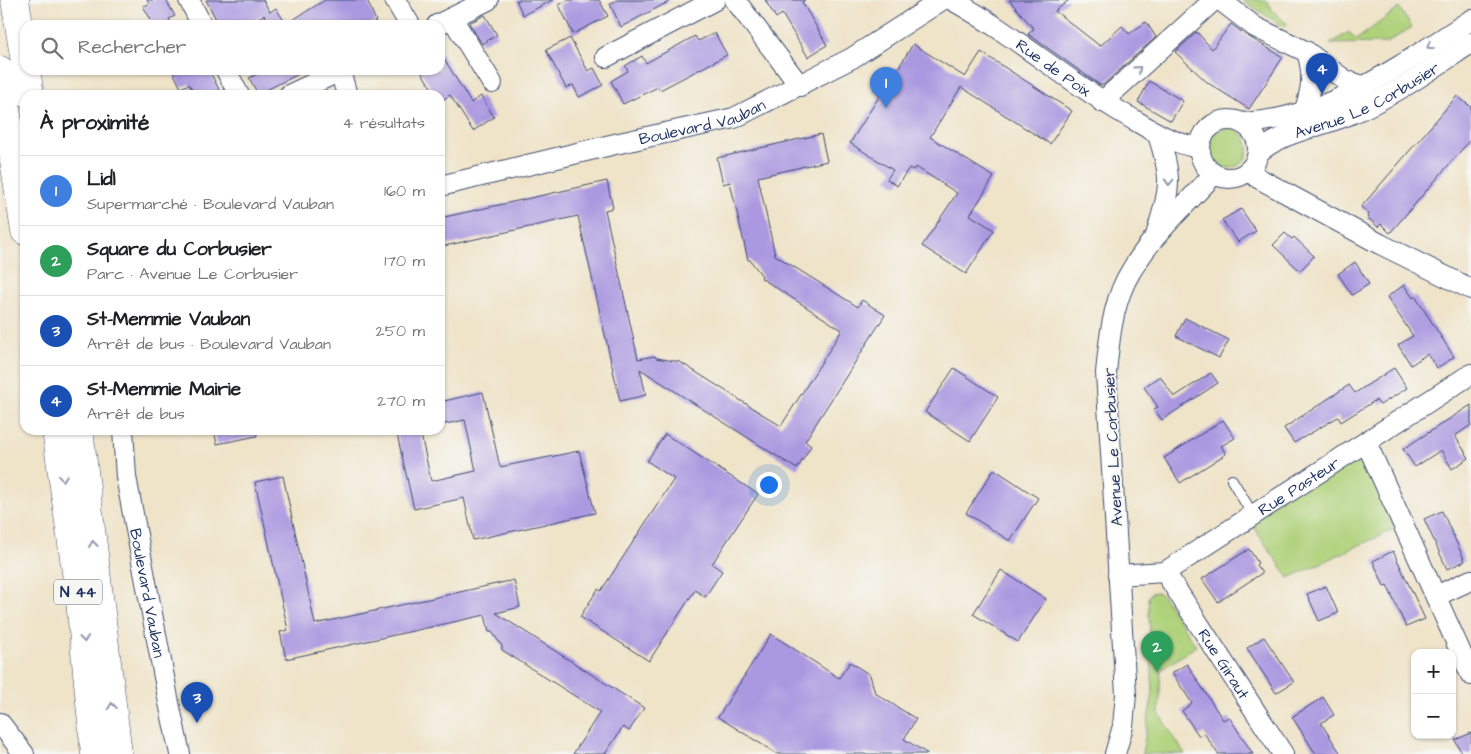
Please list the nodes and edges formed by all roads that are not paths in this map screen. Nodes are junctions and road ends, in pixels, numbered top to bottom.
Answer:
1 (15, 0) edge
2 (189, 0) edge
3 (395, 0) edge
4 (488, 0) edge
5 (715, 0) edge
6 (735, 0) edge
7 (942, 0) edge
8 (952, 0) edge
9 (1214, 0) edge
10 (1220, 0) edge
11 (199, 20) edge
12 (407, 20) edge
13 (1471, 20) edge
14 (445, 21) edge
15 (445, 22) edge
16 (20, 31) edge
17 (1471, 43) edge
18 (1307, 52) junction
19 (606, 57) dead end
20 (0, 70) edge
21 (27, 75) edge
22 (228, 75) edge
23 (331, 75) edge
24 (342, 75) edge
25 (492, 83) dead end
26 (800, 86) junction
27 (1365, 87) junction
28 (29, 90) edge
29 (236, 90) edge
30 (299, 90) edge
31 (346, 90) edge
32 (1102, 102) junction
33 (1304, 112) junction
34 (1244, 123) junction
35 (1158, 134) junction
36 (1200, 148) junction
37 (1259, 152) junction
38 (1214, 174) junction
39 (1254, 174) junction
40 (445, 185) edge
41 (20, 199) edge
42 (1156, 235) junction
43 (1471, 289) edge
44 (1471, 374) edge
45 (57, 435) edge
46 (80, 435) edge
47 (123, 435) edge
48 (1366, 442) junction
49 (1232, 480) dead end
50 (1252, 515) junction
51 (1165, 572) junction
52 (1118, 575) junction
53 (1471, 580) edge
54 (1436, 596) junction
55 (1471, 675) edge
56 (0, 723) edge
57 (24, 754) edge
58 (95, 754) edge
59 (118, 754) edge
60 (180, 754) edge
61 (1115, 754) edge
62 (1283, 754) edge

1 - 16 main road
2 - 11 street
3 - 12 street
4 - 14 street
5 - 19 street
6 - 26 street
7 - 26 street, Boulevard Vauban
8 - 32 street, Rue de Poix
32 -> 9 street
10 - 18 street
13 -> 27 street, Avenue Le Corbusier
15 - 25 street
17 - 37 street, Avenue Le Corbusier
18 - 27 street
18 - 33 street
20 - 41 main road
21 - 28 main road
22 - 29 street
23 - 30 street
24 - 31 street
26 - 40 street, Boulevard Vauban
27 - 33 street, Avenue Le Corbusier
32 - 35 street, Rue de Poix
33 - 34 street, Avenue Le Corbusier
34 - 36 street, Avenue Le Corbusier
34 - 37 street
35 - 36 street, Rue de Poix
35 -> 42 street
36 - 38 street
37 - 39 street, Avenue Le Corbusier
38 - 39 street
38 - 42 street, Avenue Le Corbusier
39 - 43 street
42 - 52 street, Avenue Le Corbusier
44 - 48 street, Rue Pasteur
45 -> 58 main road, N 44
59 -> 46 main road, N 44
47 - 60 street, Boulevard Vauban
48 - 50 street, Rue Pasteur
48 - 54 street
49 - 50 lane
50 - 51 street, Rue Pasteur
51 - 52 street, Rue Pasteur
51 - 62 street, Rue Giraut
52 - 61 street, Avenue Le Corbusier
53 - 54 street
54 - 55 street
56 - 57 street

